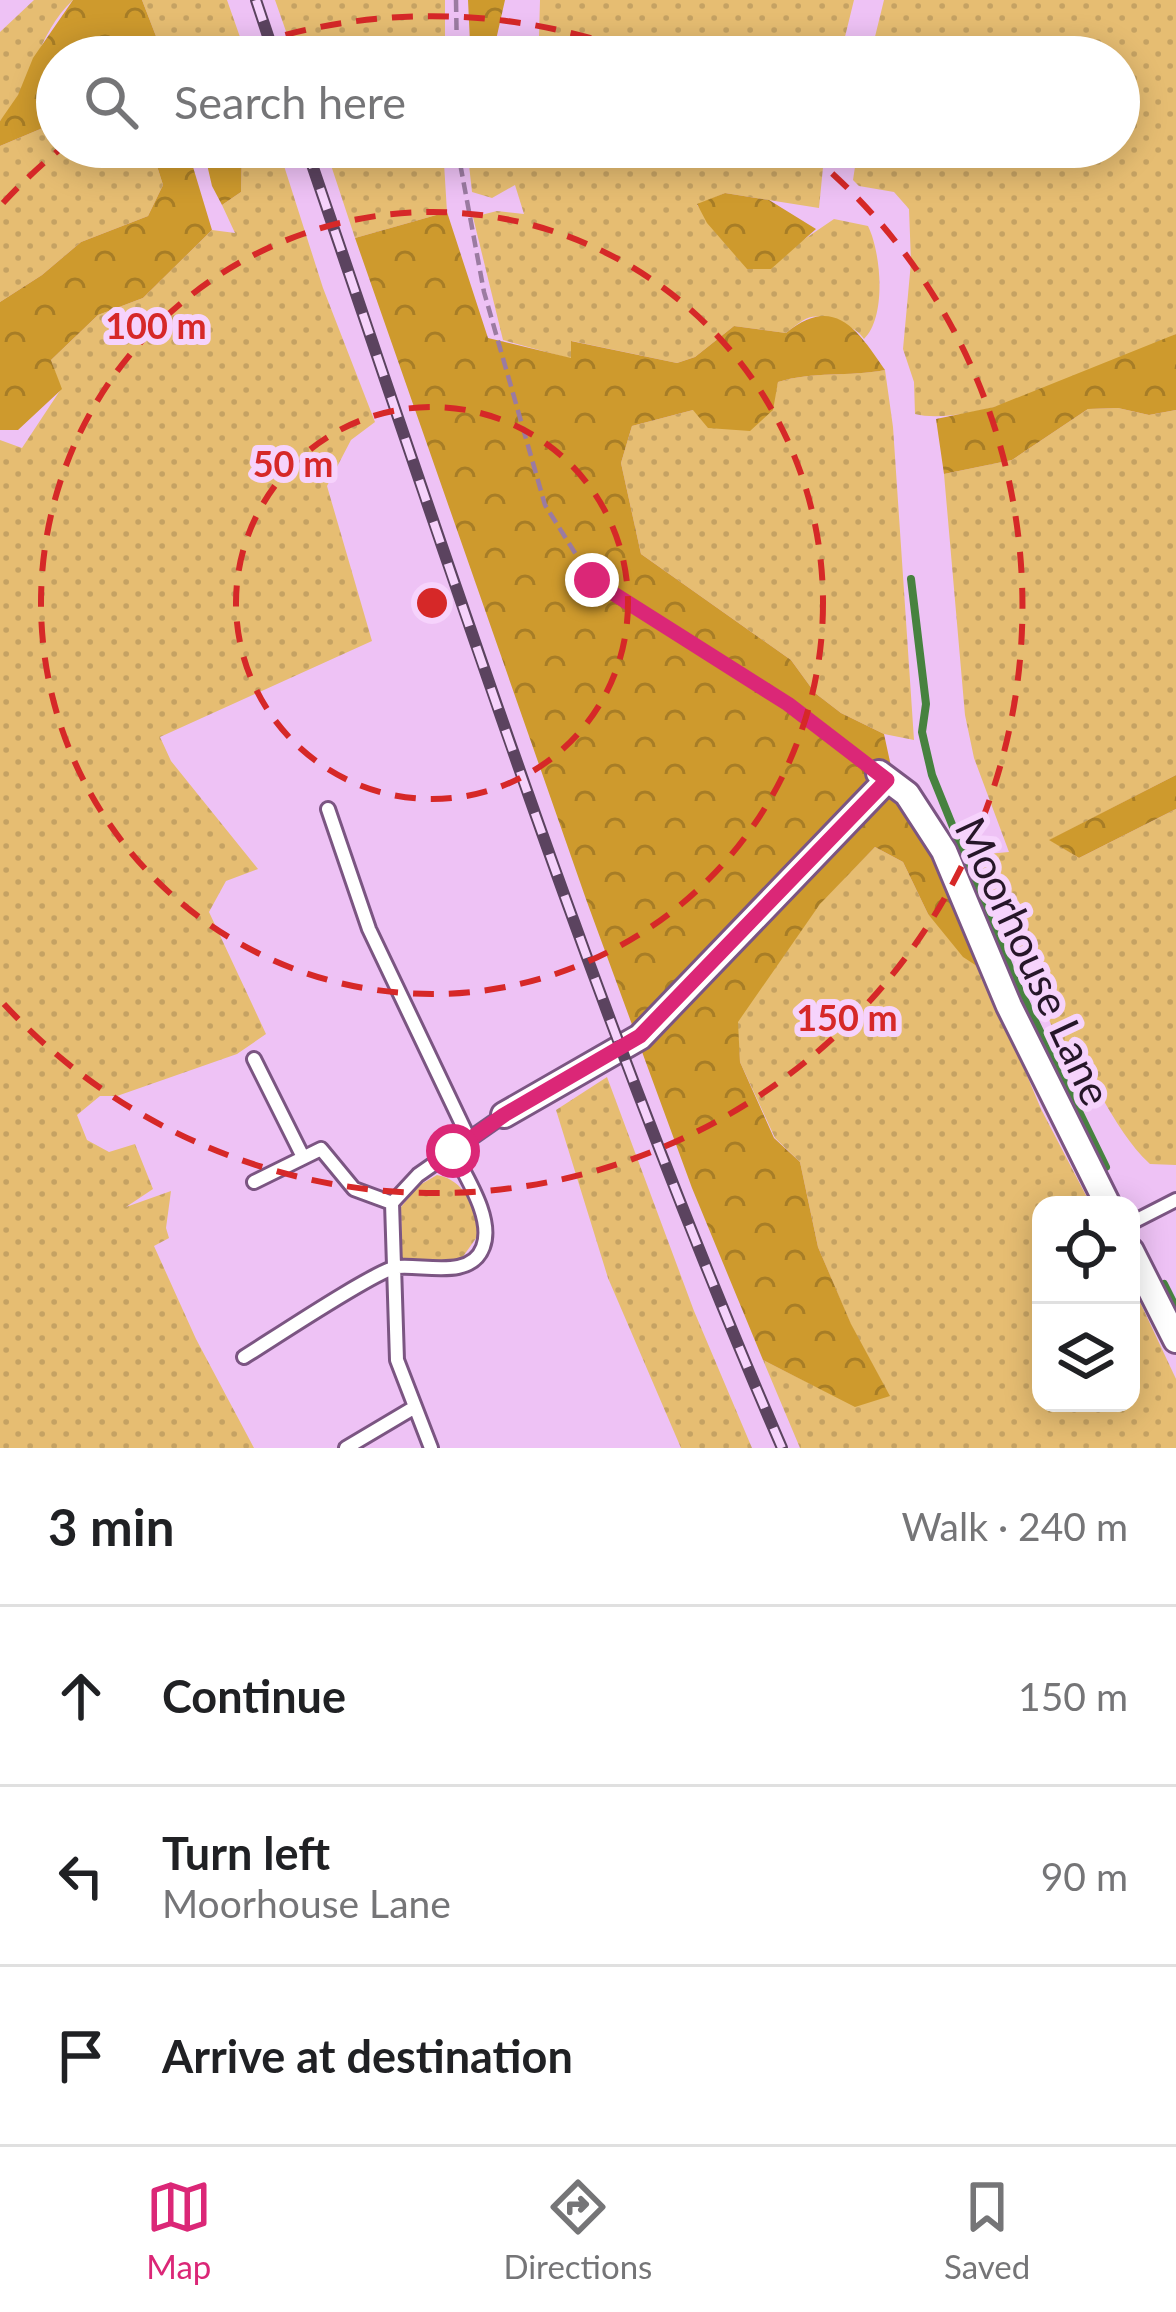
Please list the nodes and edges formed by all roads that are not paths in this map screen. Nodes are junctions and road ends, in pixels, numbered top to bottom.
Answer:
1 (328, 809) dead end
2 (254, 1059) dead end
3 (504, 1115) joint
4 (469, 1139) junction
5 (453, 1151) junction
6 (303, 1157) junction
7 (254, 1182) dead end
8 (1104, 1196) edge
9 (1176, 1201) edge
10 (392, 1203) junction
11 (1140, 1219) edge
12 (394, 1267) junction
13 (1140, 1269) edge
14 (1176, 1340) edge
15 (244, 1357) dead end
16 (415, 1407) junction
17 (346, 1448) edge
18 (431, 1448) edge

1 - 4 lane
2 - 6 lane
3 - 4 lane
3 - 8 street, Moorhouse Lane
4 - 5 lane
5 - 10 lane
5 - 12 lane
6 - 7 lane
6 - 10 lane
9 - 11 lane
10 - 12 lane
12 - 15 lane
12 - 16 lane
13 - 14 street
16 - 17 lane
16 - 18 lane

